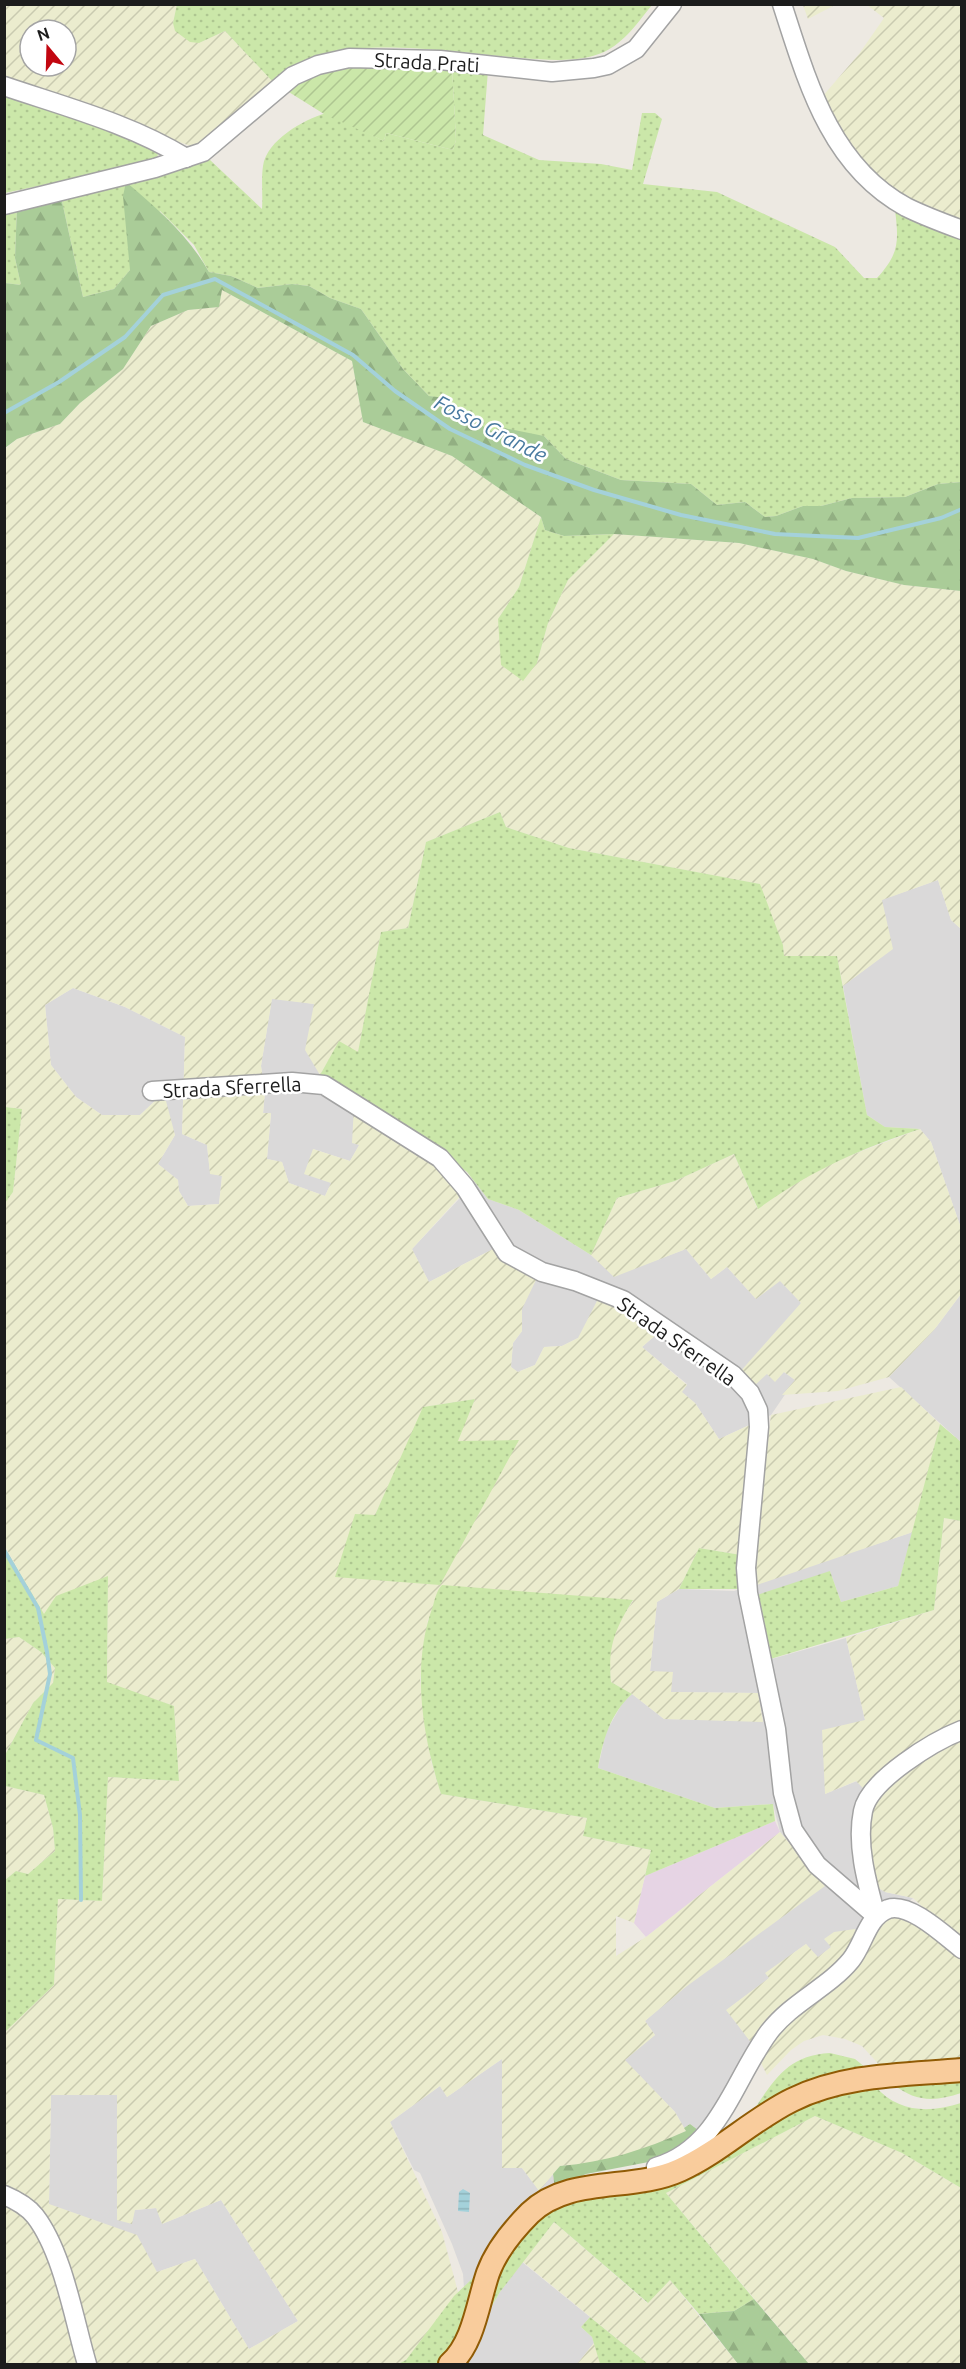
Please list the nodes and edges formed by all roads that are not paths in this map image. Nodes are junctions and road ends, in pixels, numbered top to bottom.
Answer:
1 (672, 4) edge
2 (782, 4) edge
3 (4, 86) edge
4 (186, 158) junction
5 (4, 205) edge
6 (962, 230) edge
7 (152, 1091) dead end
8 (962, 1730) edge
9 (876, 1916) junction
10 (962, 1949) edge
11 (962, 2070) edge
12 (570, 2190) junction
13 (4, 2195) edge
14 (87, 2364) edge
15 (450, 2364) edge

1 - 4 street, Strada Prati
2 - 6 street
3 - 4 street
4 - 5 street, Strada Prati
7 - 9 street, Strada Sferrella
8 - 9 street
9 - 10 street
9 - 12 street
11 - 12 main road
12 - 15 main road
13 - 14 street

